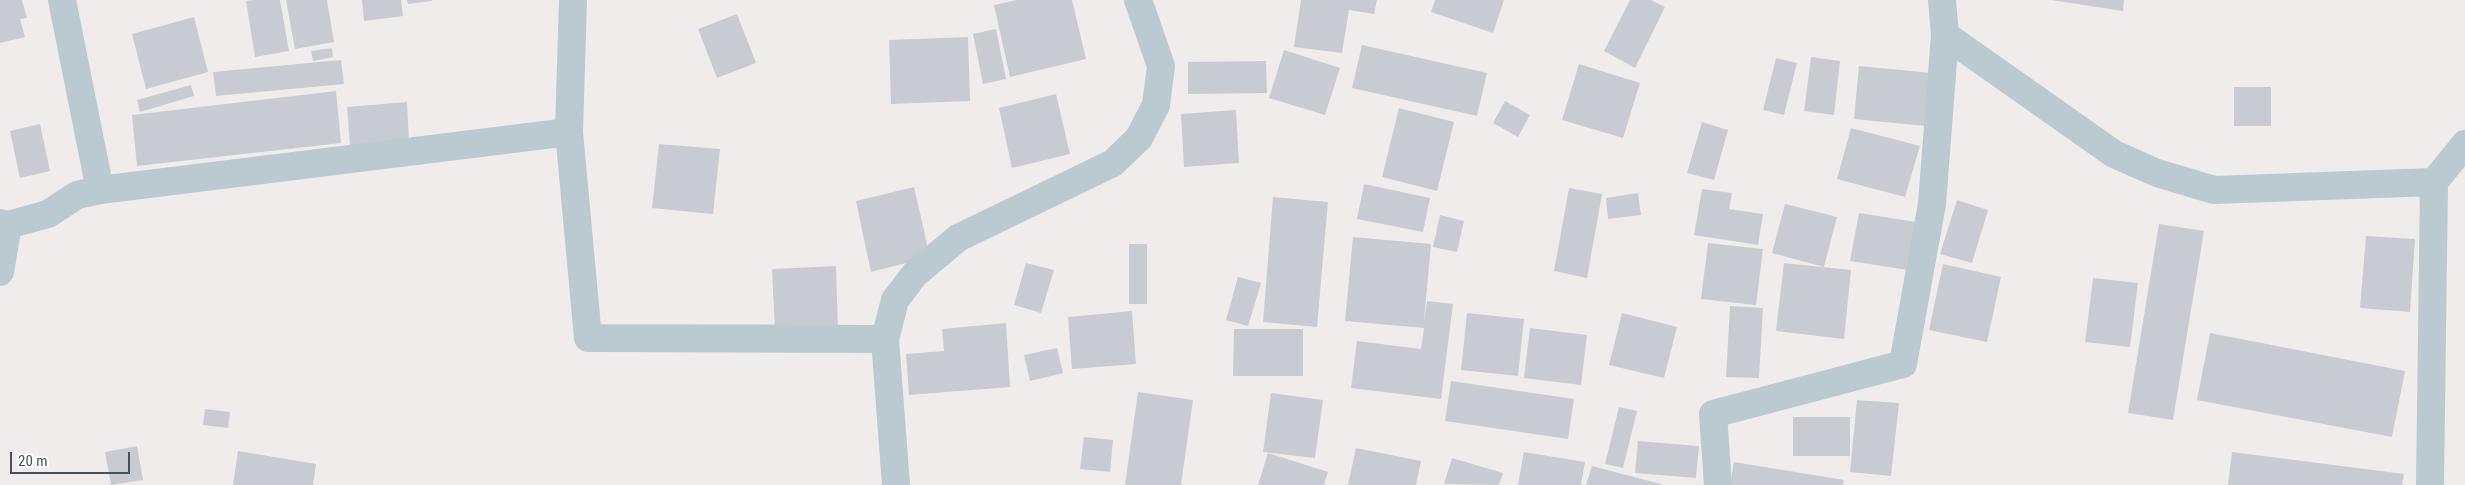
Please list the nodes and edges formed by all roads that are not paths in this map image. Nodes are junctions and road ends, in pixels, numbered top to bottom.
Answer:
1 (62, 0) edge
2 (573, 0) edge
3 (1138, 0) edge
4 (1942, 0) edge
5 (1945, 35) junction
6 (569, 132) junction
7 (2465, 144) edge
8 (2434, 182) junction
9 (100, 190) junction
10 (4, 224) edge
11 (0, 272) edge
12 (885, 339) junction
13 (896, 485) edge
14 (1718, 485) edge
15 (2430, 485) edge

1 - 9 street
2 - 6 street
3 - 12 street
4 - 5 street
5 - 8 street
5 - 14 street
6 - 9 street
6 - 12 street
7 - 8 street
8 - 15 street
9 - 10 street
10 - 11 street
12 - 13 street

